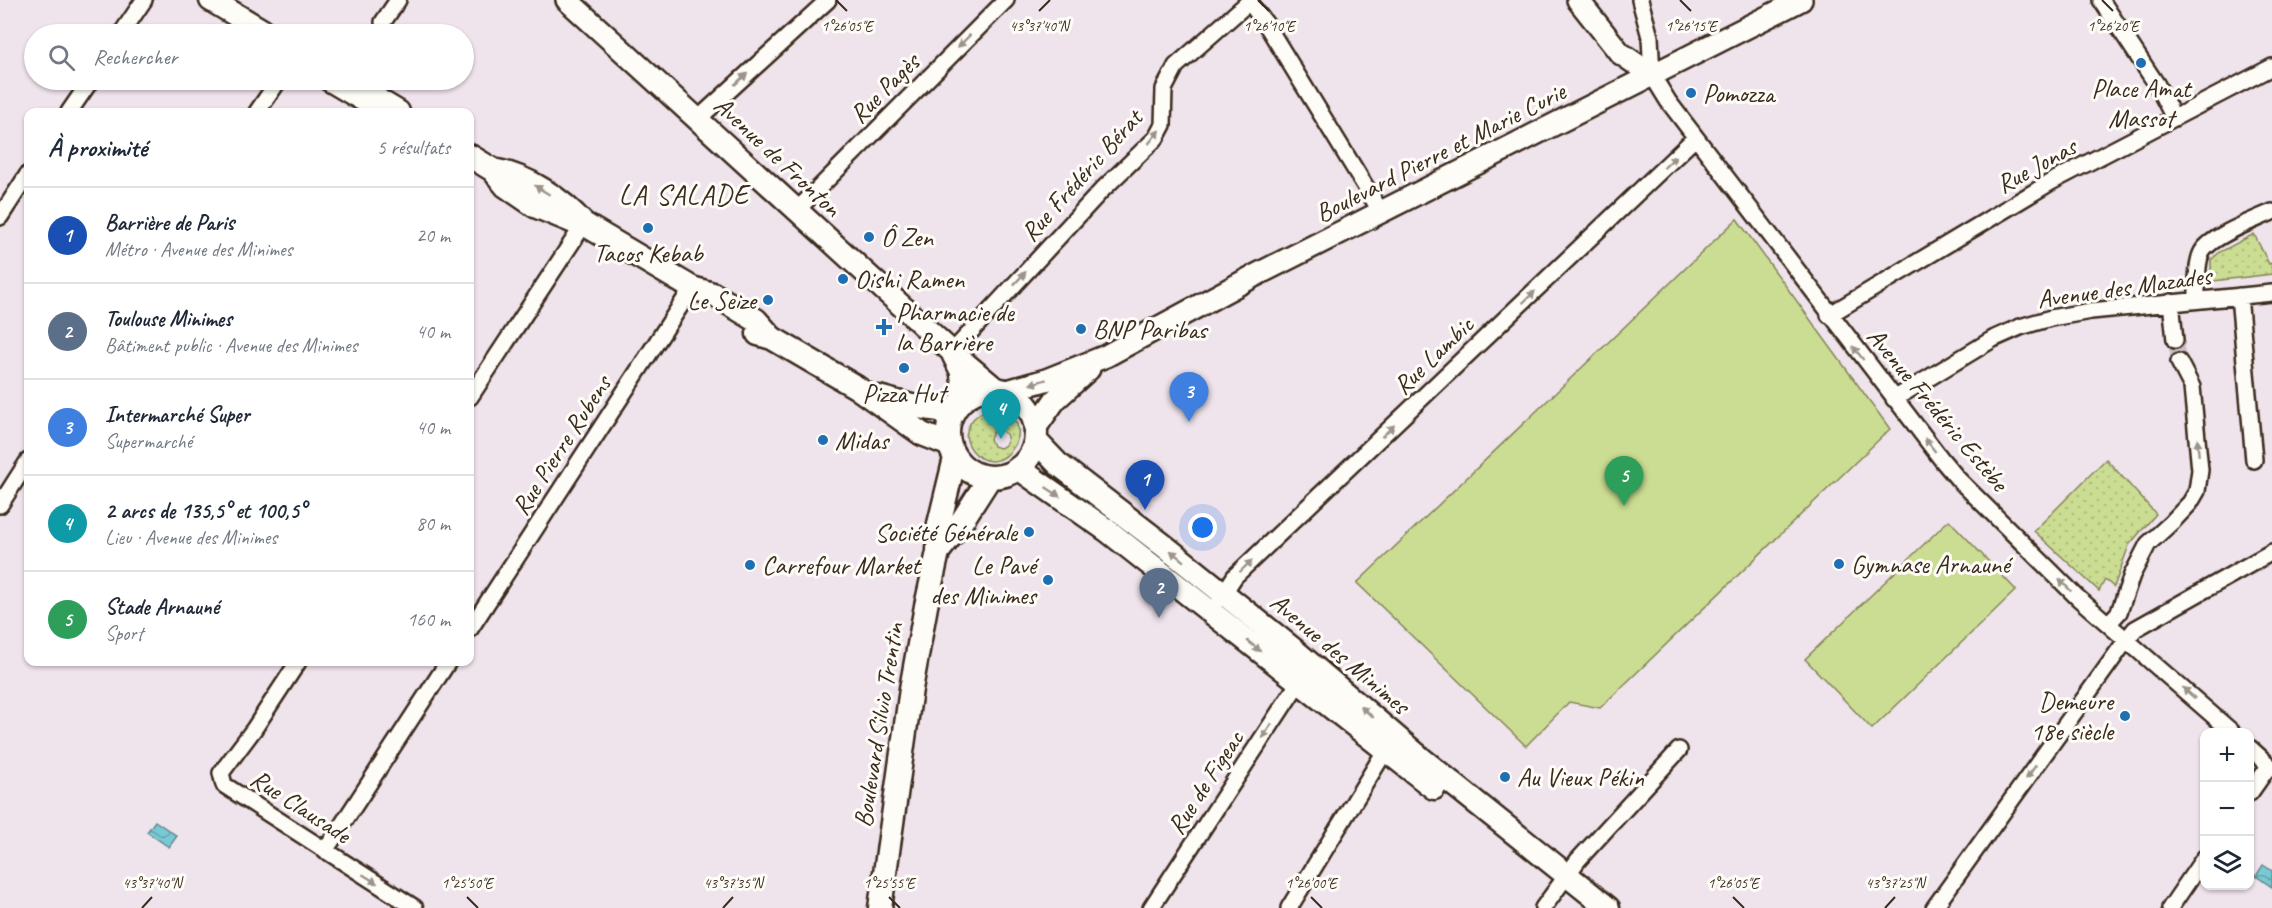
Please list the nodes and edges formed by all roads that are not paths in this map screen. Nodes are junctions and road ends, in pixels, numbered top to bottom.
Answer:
1 (144, 0) edge
2 (211, 0) edge
3 (398, 0) edge
4 (567, 0) edge
5 (828, 0) edge
6 (1006, 0) edge
7 (1578, 0) edge
8 (1640, 0) edge
9 (1801, 0) edge
10 (2101, 0) edge
11 (1250, 1) edge
12 (383, 22) dead end
13 (128, 24) edge
14 (251, 24) edge
15 (2272, 67) edge
16 (1652, 75) junction
17 (84, 90) edge
18 (272, 90) edge
19 (347, 90) edge
20 (371, 90) edge
21 (378, 100) junction
22 (72, 108) edge
23 (260, 108) edge
24 (391, 108) edge
25 (2174, 118) junction
26 (698, 119) junction
27 (1695, 138) junction
28 (474, 158) edge
29 (24, 180) edge
30 (797, 210) junction
31 (1382, 212) junction
32 (2272, 212) edge
33 (0, 217) edge
34 (584, 224) junction
35 (692, 288) junction
36 (2272, 293) edge
37 (2240, 296) junction
38 (2197, 300) junction
39 (2171, 302) junction
40 (1829, 315) junction
41 (2175, 340) tunnel mouth
42 (952, 352) junction
43 (1106, 356) junction
44 (2179, 362) tunnel mouth
45 (856, 387) junction
46 (1002, 390) junction
47 (474, 391) edge
48 (1894, 399) junction
49 (959, 406) junction
50 (1036, 434) junction
51 (952, 451) junction
52 (2254, 460) dead end
53 (24, 467) edge
54 (1018, 468) junction
55 (990, 477) junction
56 (0, 505) edge
57 (938, 552) junction
58 (2272, 552) edge
59 (1216, 601) junction
60 (474, 623) edge
61 (2109, 623) junction
62 (2127, 639) junction
63 (295, 666) edge
64 (445, 666) edge
65 (1299, 682) junction
66 (2227, 728) edge
67 (1390, 743) junction
68 (1678, 750) dead end
69 (2254, 752) edge
70 (2270, 767) edge
71 (2254, 788) edge
72 (325, 851) junction
73 (2200, 865) edge
74 (1562, 880) junction
75 (415, 908) edge
76 (880, 908) edge
77 (1151, 908) edge
78 (1289, 908) edge
79 (1544, 908) edge
80 (1586, 908) edge
81 (1608, 908) edge
82 (1934, 908) edge
83 (2170, 908) edge

1 - 13 street
2 - 14 main road
3 - 12 street
4 - 26 main road, Avenue de Fronton
26 -> 5 street
6 -> 30 street, Rue Pagès
7 - 16 main road
8 - 16 street
9 - 16 main road, Boulevard Pierre et Marie Curie
10 - 25 street
11 - 31 street
42 -> 11 street, Rue Frédéric Bérat
15 - 25 street, Rue Jonas
16 - 27 street, Avenue Frédéric Estèbe
16 - 31 main road, Boulevard Pierre et Marie Curie
17 - 22 street
18 - 23 street
19 - 21 main road
20 - 21 main road
21 - 24 main road
25 - 40 street, Rue Jonas
26 - 30 main road, Avenue de Fronton
27 - 40 street, Avenue Frédéric Estèbe
59 -> 27 street, Rue Lambic
28 - 34 main road
29 - 33 street
30 - 42 main road, Avenue de Fronton
31 - 43 main road, Boulevard Pierre et Marie Curie
32 - 38 street
34 - 35 main road
34 - 47 street
35 - 45 main road
35 - 60 street, Rue Pierre Rubens
36 - 37 street, Avenue des Mazades
37 - 38 street, Avenue des Mazades
37 - 52 street
38 - 39 street, Avenue des Mazades
39 - 41 street
39 - 48 street, Avenue des Mazades
48 -> 40 street, Avenue Frédéric Estèbe
42 - 46 main road, Avenue de Fronton
42 - 49 main road, Avenue de Fronton
43 -> 46 main road, Boulevard Pierre et Marie Curie
43 - 50 main road, Boulevard Pierre et Marie Curie
61 -> 44 street
45 - 49 main road
45 - 51 main road
46 - 49 main road
46 - 50 main road
61 -> 48 street, Avenue Frédéric Estèbe
49 - 51 main road
50 - 54 main road
59 -> 50 main road, Avenue des Minimes
51 - 55 main road
51 - 57 main road, Boulevard Silvio Trentin
53 - 56 street
54 - 55 main road
54 -> 59 main road, Avenue des Minimes
55 - 57 main road, Boulevard Silvio Trentin
57 - 76 main road, Boulevard Silvio Trentin
58 - 62 street
59 -> 65 main road, Avenue des Minimes
67 -> 59 main road, Avenue des Minimes
61 - 62 street, Avenue Frédéric Estèbe
66 -> 62 street, Avenue Frédéric Estèbe
62 -> 82 street
63 - 72 street, Rue Clausade
64 - 72 street
65 - 67 main road, Avenue des Minimes
65 -> 77 street, Rue de Figeac
67 - 74 main road, Avenue des Minimes
67 - 78 street
68 - 74 street
69 - 70 street
70 - 71 street
72 -> 75 street, Rue Clausade
73 - 83 street
74 - 79 street
74 - 80 main road, Avenue des Minimes
74 - 81 main road, Avenue des Minimes

